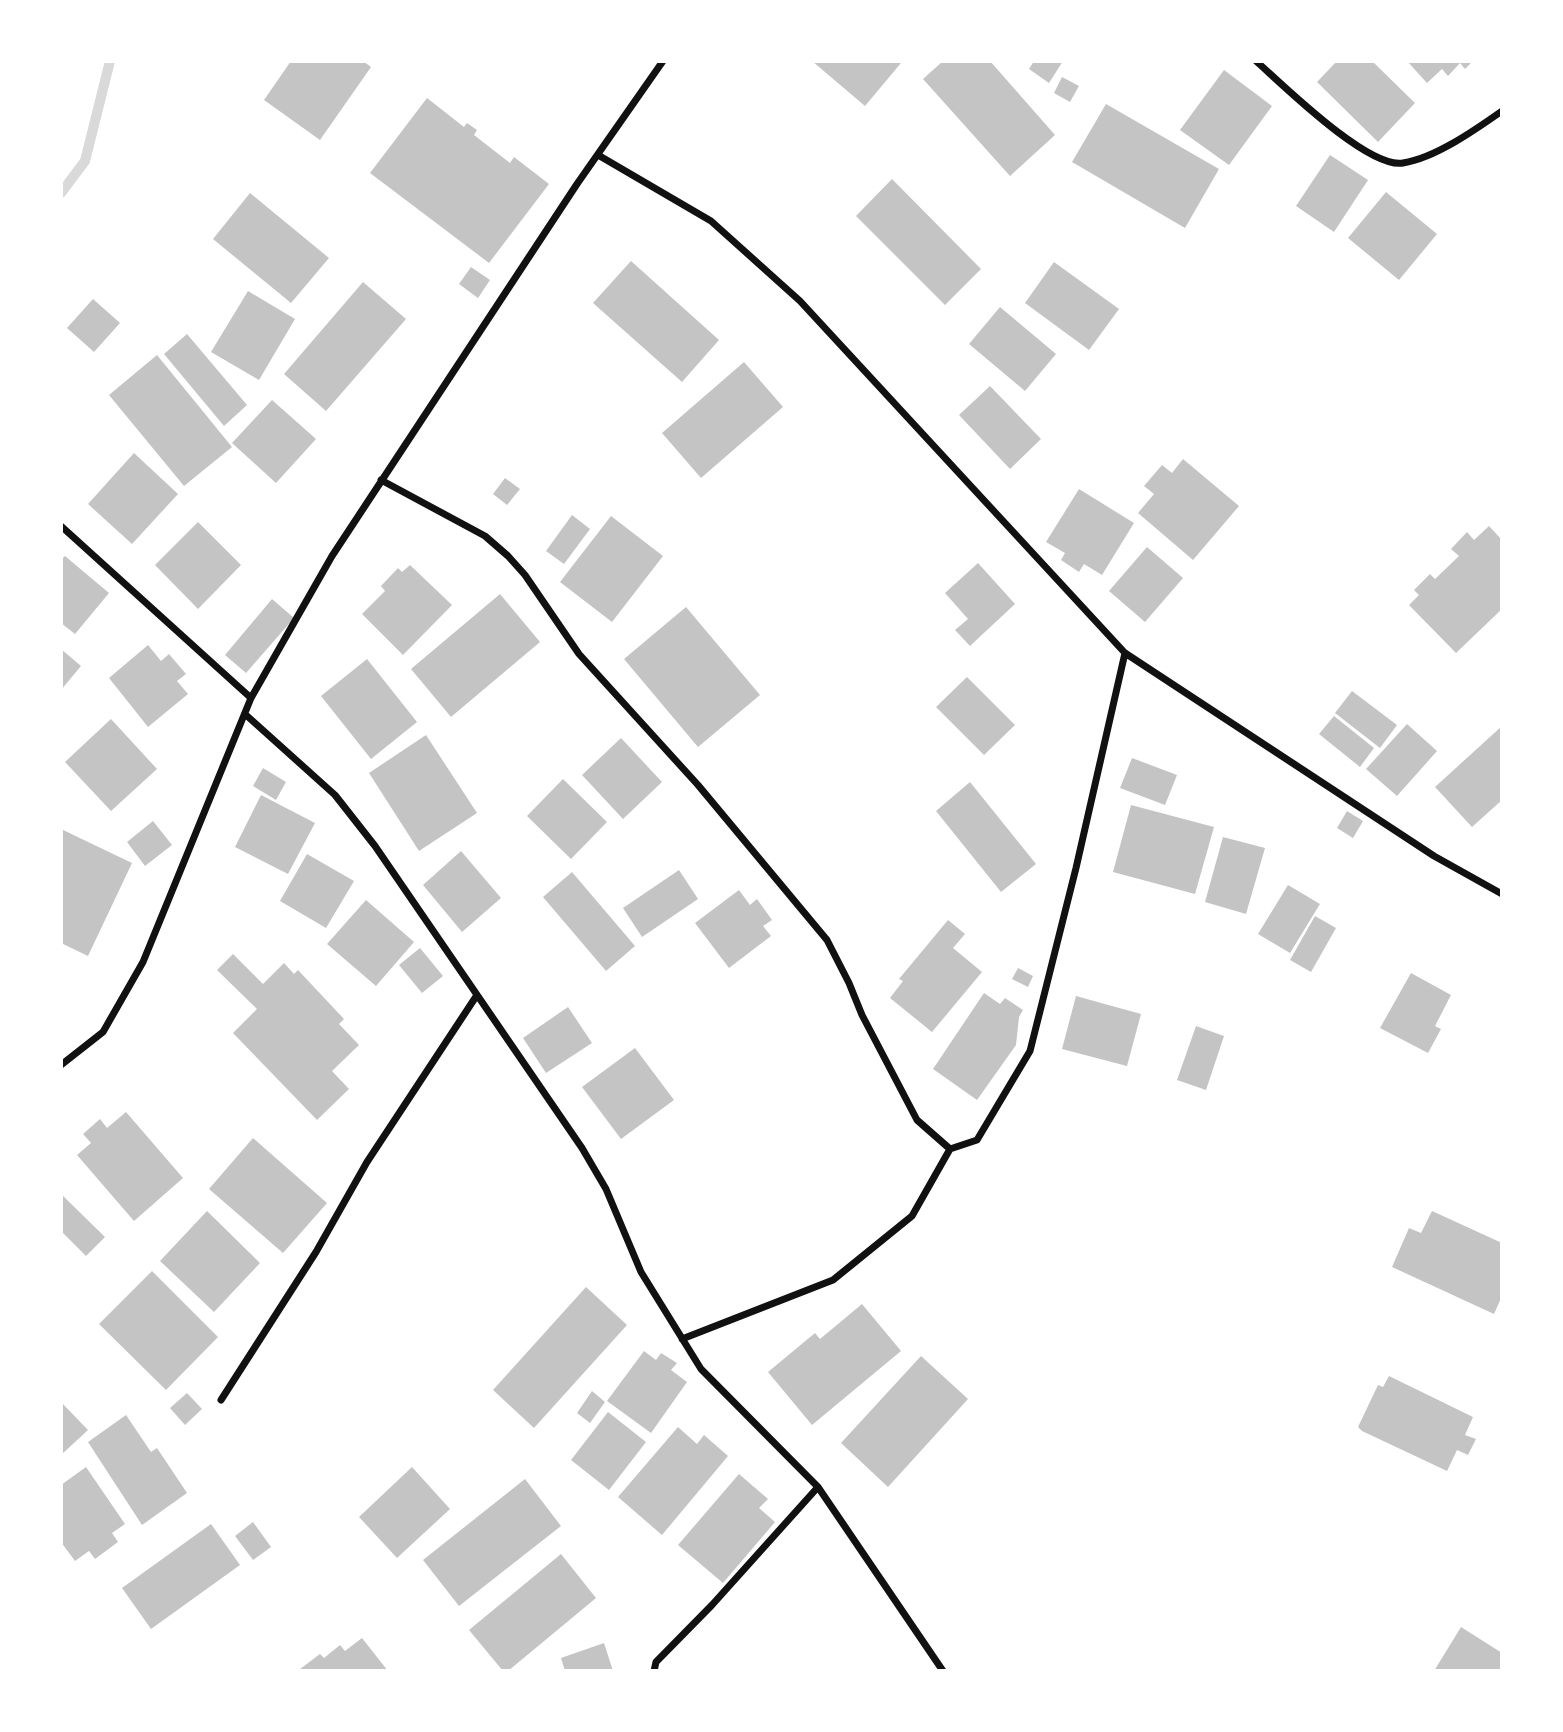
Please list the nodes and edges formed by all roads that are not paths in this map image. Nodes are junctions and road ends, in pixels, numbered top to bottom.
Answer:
1 (663, 61) edge
2 (1256, 61) edge
3 (1502, 111) edge
4 (598, 155) junction
5 (381, 480) junction
6 (61, 526) edge
7 (1125, 653) junction
8 (251, 698) junction
9 (246, 715) junction
10 (1502, 894) edge
11 (477, 995) junction
12 (61, 1065) edge
13 (950, 1149) junction
14 (682, 1339) junction
15 (221, 1400) dead end
16 (818, 1487) junction
17 (654, 1671) edge
18 (943, 1671) edge

1 - 4 street
2 - 3 street
4 - 5 street
4 - 7 street
5 - 8 street
5 - 13 street
6 - 8 street
7 - 10 street
7 - 13 street
8 - 9 street
9 - 11 street
9 - 12 street
11 - 14 street
11 - 15 street
13 - 14 street
14 - 16 street
16 - 17 street
16 - 18 street

